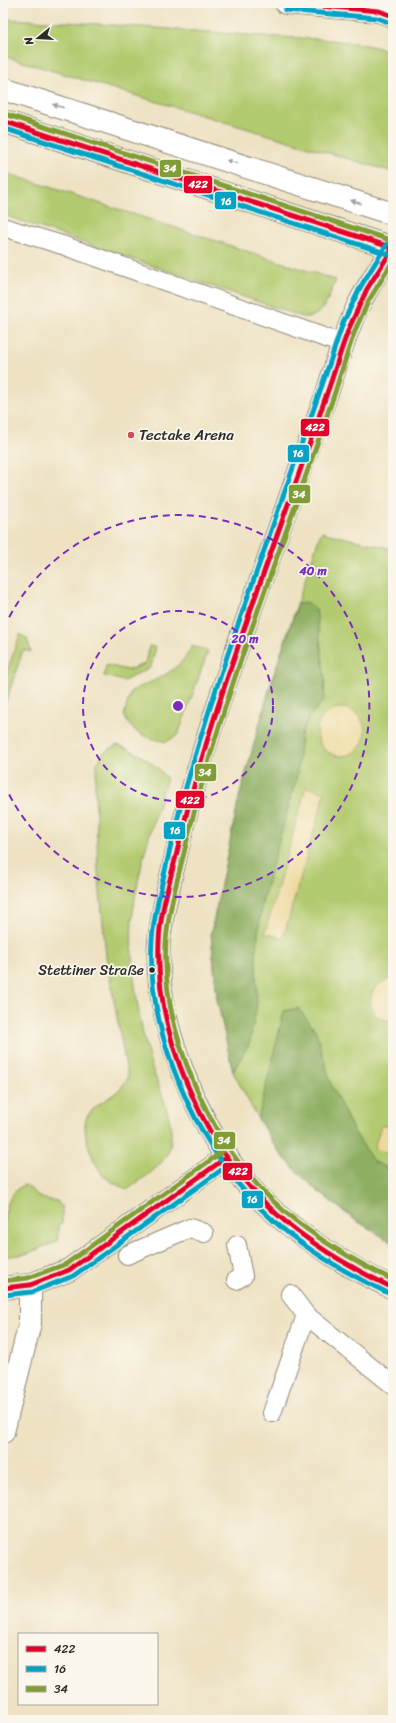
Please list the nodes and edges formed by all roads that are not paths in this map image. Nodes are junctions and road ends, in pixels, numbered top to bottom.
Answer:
1 (286, 3) edge
2 (393, 16) edge
3 (3, 89) edge
4 (3, 120) edge
5 (393, 214) edge
6 (3, 227) edge
7 (393, 248) edge
8 (343, 344) junction
9 (227, 1157) junction
10 (204, 1233) dead end
11 (237, 1245) dead end
12 (127, 1255) dead end
13 (236, 1280) dead end
14 (30, 1285) junction
15 (3, 1288) edge
16 (393, 1288) edge
17 (290, 1294) dead end
18 (306, 1315) junction
19 (393, 1385) edge
20 (272, 1413) dead end
21 (3, 1432) edge

1 - 2 main road
5 -> 3 main road
4 - 7 main road
6 - 8 lane
7 - 8 main road
8 - 9 main road
9 - 14 main road
9 - 16 main road
10 - 12 lane
11 - 13 lane
14 - 15 main road
14 - 21 main road
17 - 18 lane
18 - 19 lane
18 - 20 lane

